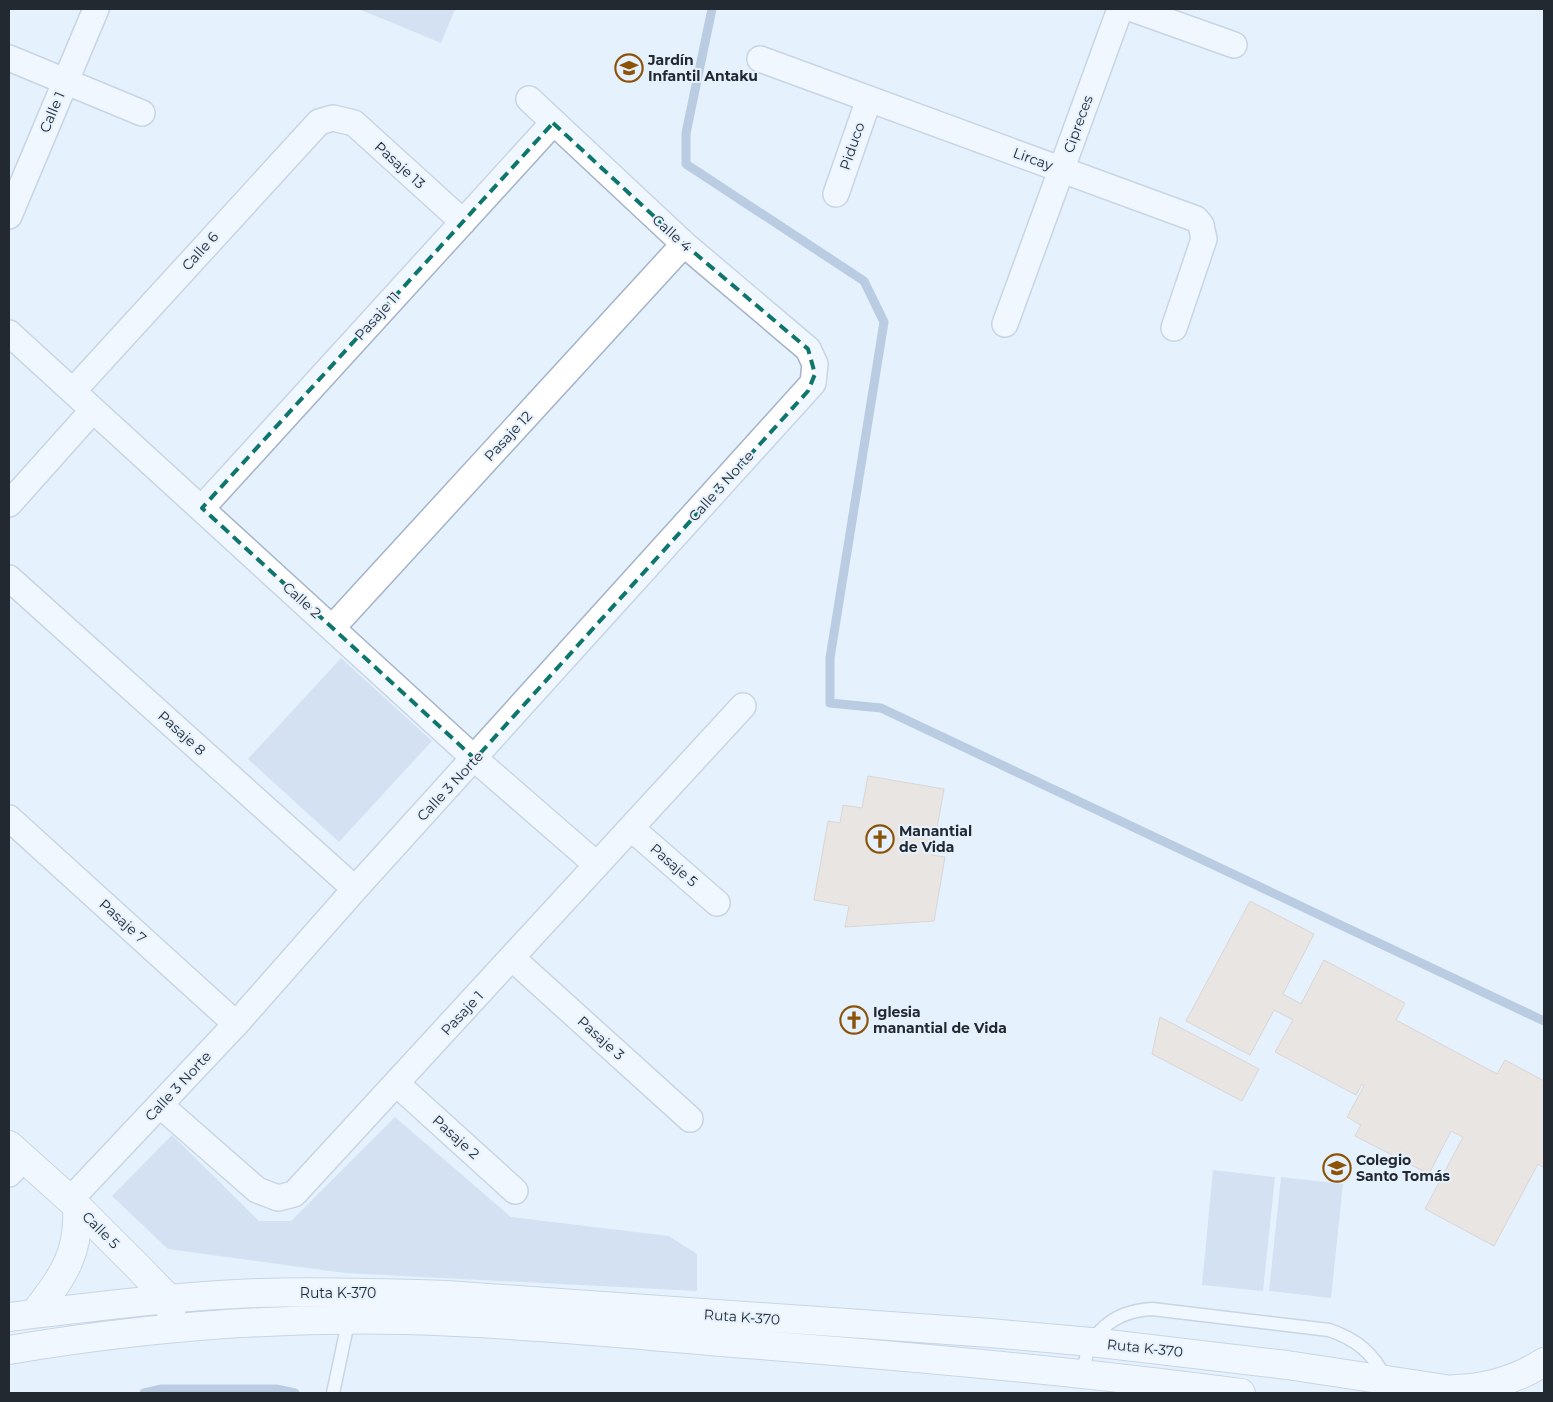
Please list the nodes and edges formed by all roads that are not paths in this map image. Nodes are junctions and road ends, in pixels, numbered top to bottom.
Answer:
1 (96, 9) edge
2 (1120, 9) edge
3 (1133, 9) edge
4 (1234, 45) dead end
5 (9, 58) edge
6 (760, 59) dead end
7 (66, 81) junction
8 (529, 99) dead end
9 (869, 99) junction
10 (142, 113) dead end
11 (333, 118) joint
12 (553, 123) junction
13 (1061, 169) junction
14 (836, 194) dead end
15 (9, 216) edge
16 (464, 222) junction
17 (684, 244) junction
18 (1005, 324) dead end
19 (1174, 328) dead end
20 (9, 333) edge
21 (815, 364) joint
22 (73, 391) junction
23 (93, 410) junction
24 (9, 504) edge
25 (202, 508) junction
26 (9, 578) edge
27 (332, 627) junction
28 (743, 706) dead end
29 (475, 759) junction
30 (9, 818) edge
31 (631, 828) junction
32 (597, 865) junction
33 (355, 889) junction
34 (716, 903) dead end
35 (512, 958) junction
36 (236, 1024) junction
37 (397, 1084) junction
38 (160, 1104) junction
39 (690, 1119) dead end
40 (14, 1159) edge
41 (514, 1191) dead end
42 (74, 1203) junction
43 (361, 1292) junction
44 (169, 1299) junction
45 (21, 1315) edge
46 (348, 1320) junction
47 (173, 1328) junction
48 (1091, 1342) junction
49 (9, 1350) edge
50 (1544, 1362) edge
51 (1084, 1375) junction
52 (1386, 1379) junction
53 (1464, 1391) edge
54 (333, 1393) edge
55 (1241, 1393) edge

1 - 7 street, Calle 1
2 - 13 street, Cipreces
3 - 4 street
5 - 7 street
6 - 9 street, Lircay
7 - 10 street
7 - 15 street, Calle 1
8 - 12 street, Calle 4
9 - 13 street, Lircay
9 - 14 street, Piduco
11 - 16 street, Pasaje 13
11 - 22 street, Calle 6
12 - 16 street, Pasaje 11
12 - 17 street, Calle 4
13 - 18 street, Cipreces
13 - 19 street, Lircay
16 - 25 street, Pasaje 11
17 - 21 street, Calle 4
17 - 27 street, Pasaje 12
20 - 22 street, Calle 2
21 - 29 street, Calle 3 Norte
22 - 23 street, Calle 2
23 - 24 street
23 - 25 street, Calle 2
25 - 27 street, Calle 2
26 - 33 street, Pasaje 8
27 - 29 street, Calle 2
28 - 31 street, Pasaje 1
29 - 32 street, Calle 2
29 - 33 street, Calle 3 Norte
30 - 36 street, Pasaje 7
31 - 32 street, Pasaje 1
31 - 34 street, Pasaje 5
32 - 35 street, Pasaje 1
33 - 36 street, Calle 3 Norte
35 - 37 street, Pasaje 1
35 - 39 street, Pasaje 3
36 - 38 street, Calle 3 Norte
37 - 38 street, Pasaje 1
37 - 41 street, Pasaje 2
38 - 42 street, Calle 3 Norte
40 - 42 street, Calle 5
42 - 44 street, Calle 5
42 - 45 street
43 - 44 street, Ruta K-370
43 - 46 lane
43 - 48 street, Ruta K-370
44 - 45 street, Ruta K-370
44 - 47 street
46 - 47 street, Ruta K-370
46 - 51 street, Ruta K-370
46 - 54 lane
47 - 49 street, Ruta K-370
48 - 51 lane
48 - 52 street, Ruta K-370
48 - 52 lane
50 - 53 street, Ruta K-370
51 - 55 street, Ruta K-370
52 - 53 street, Ruta K-370

